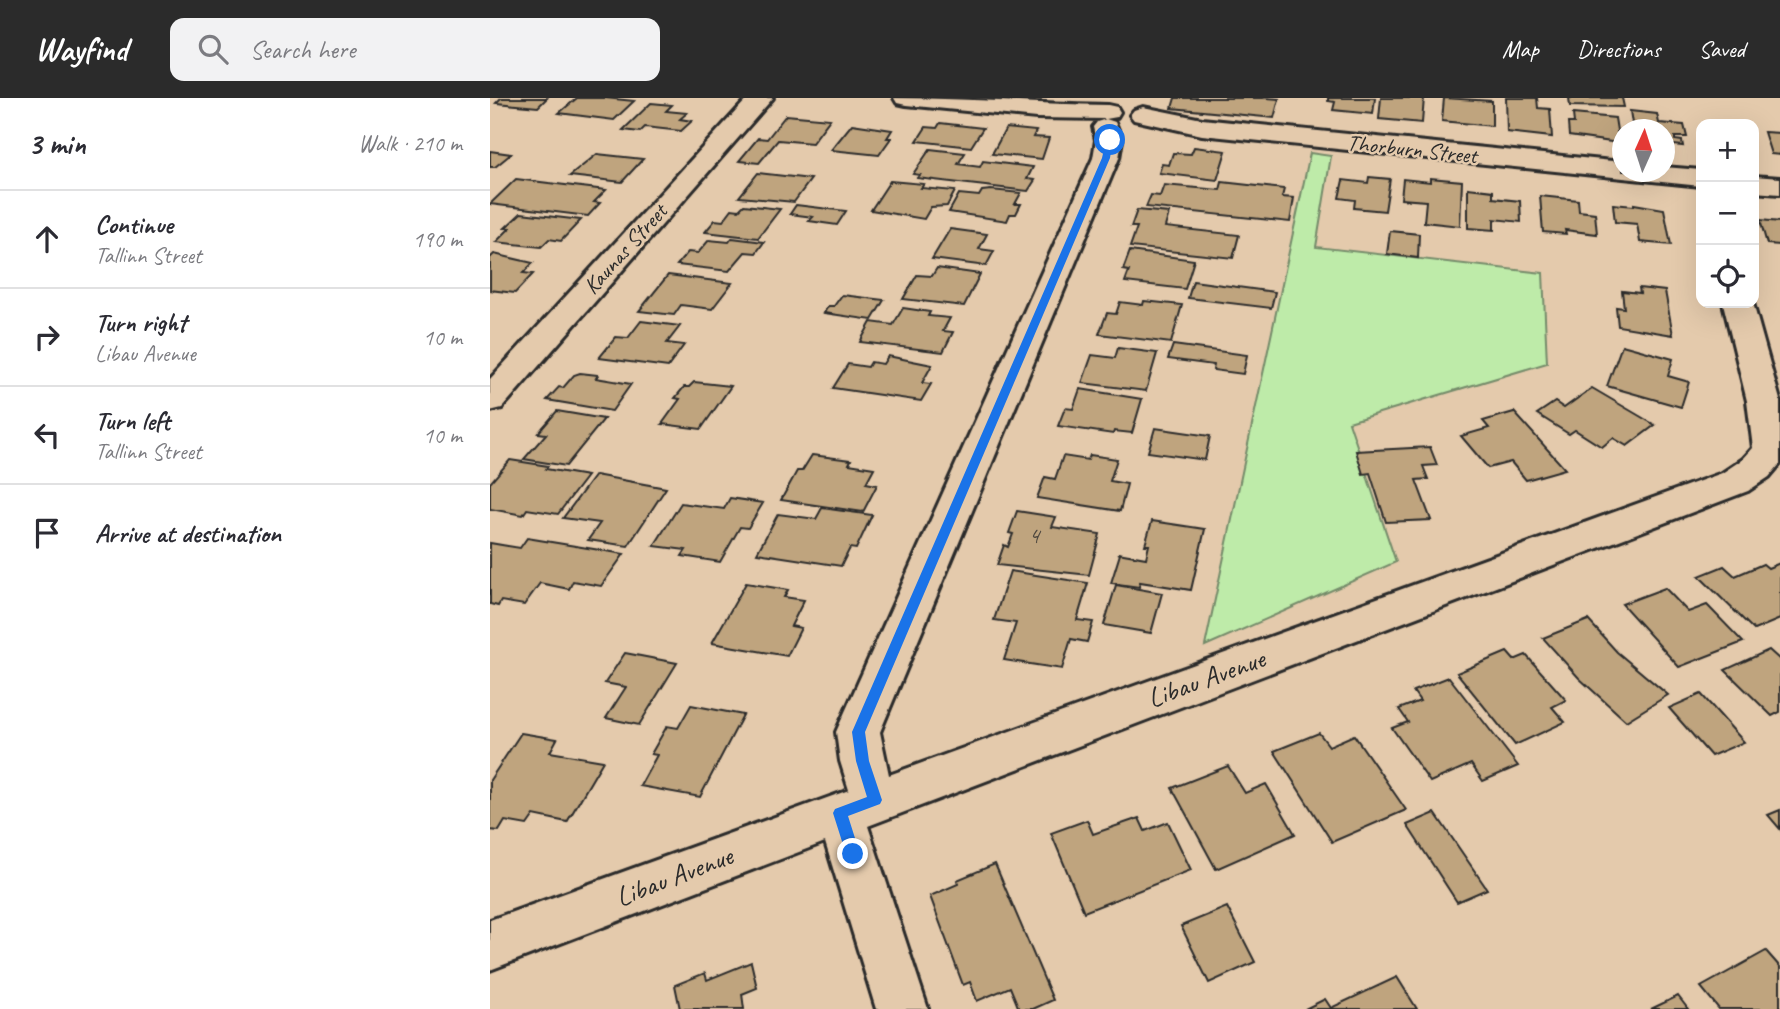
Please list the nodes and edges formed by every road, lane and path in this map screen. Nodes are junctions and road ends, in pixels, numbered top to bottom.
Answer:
1 (761, 98) edge
2 (906, 98) edge
3 (1123, 119) edge
4 (1612, 169) edge
5 (1675, 176) edge
6 (1696, 178) edge
7 (1759, 184) edge
8 (1780, 186) edge
9 (1739, 308) edge
10 (490, 400) edge
11 (858, 806) junction
12 (490, 945) edge
13 (902, 1009) edge

1 - 10 street, Kaunas Street
2 - 3 street, Thorburn Street
3 - 4 street, Thorburn Street
3 - 11 street
5 - 6 street
7 - 8 street
9 - 11 street, Libau Avenue
11 - 12 street, Libau Avenue
11 - 13 street

